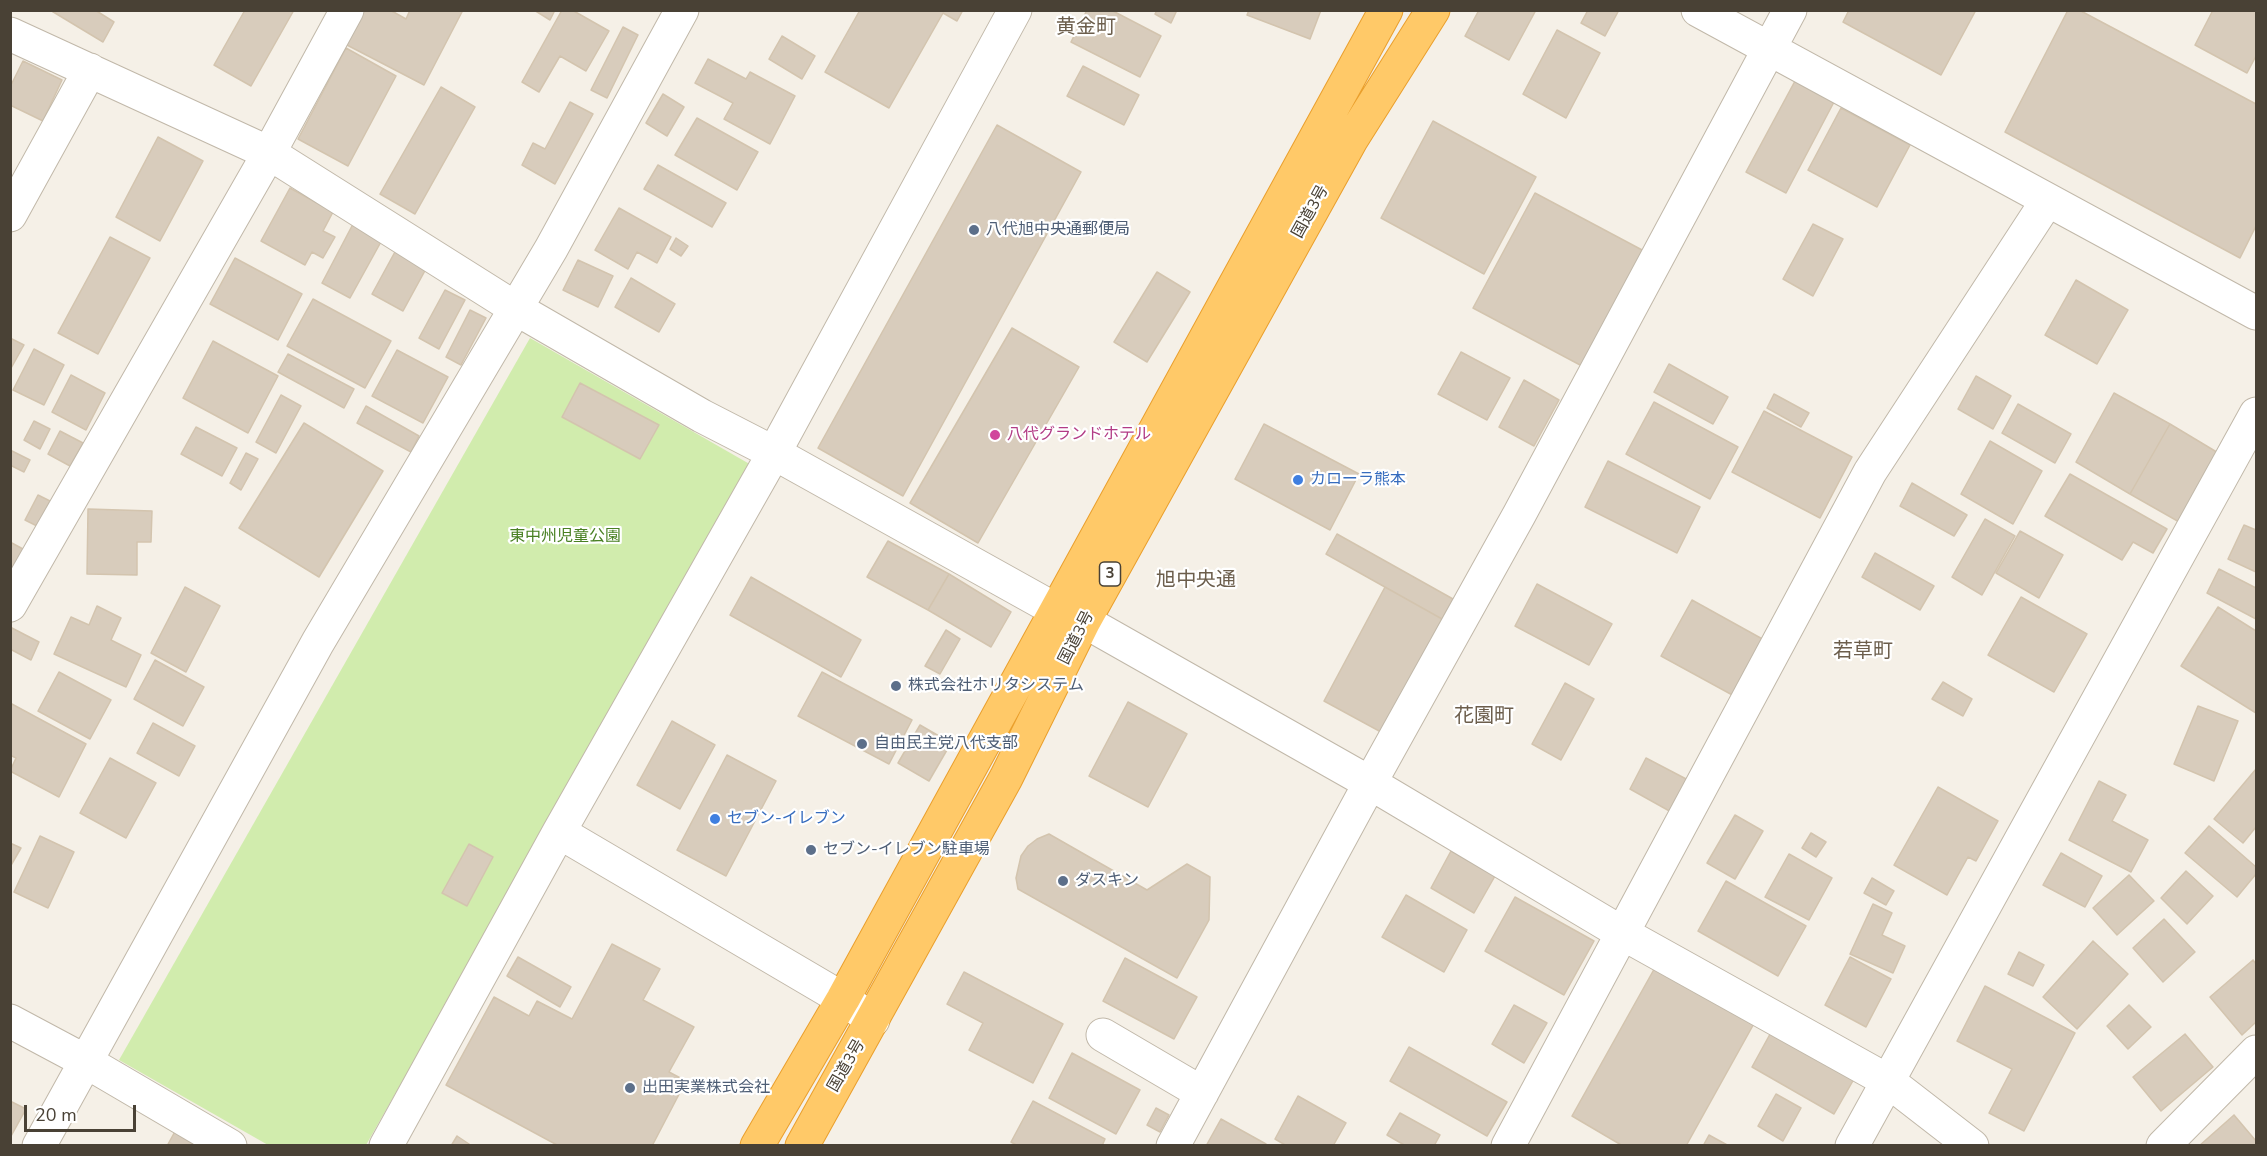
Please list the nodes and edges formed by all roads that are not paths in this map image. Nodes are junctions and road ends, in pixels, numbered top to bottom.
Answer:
1 (17, 10) edge
2 (347, 10) edge
3 (682, 10) edge
4 (1015, 10) edge
5 (1386, 10) edge
6 (1433, 10) edge
7 (1698, 10) edge
8 (1791, 10) edge
9 (10, 23) edge
10 (10, 34) edge
11 (1769, 50) junction
12 (90, 70) junction
13 (269, 153) junction
14 (2047, 201) junction
15 (10, 215) edge
16 (515, 308) junction
17 (2256, 313) edge
18 (2256, 414) edge
19 (774, 453) junction
20 (10, 605) edge
21 (1070, 616) junction
22 (1370, 783) junction
23 (559, 832) junction
24 (1622, 933) junction
25 (843, 999) junction
26 (873, 1020) junction
27 (10, 1021) edge
28 (1103, 1035) dead end
29 (2256, 1052) edge
30 (85, 1060) junction
31 (1888, 1081) junction
32 (1202, 1093) junction
33 (39, 1146) edge
34 (230, 1146) edge
35 (386, 1146) edge
36 (757, 1146) edge
37 (802, 1146) edge
38 (1173, 1146) edge
39 (1508, 1146) edge
40 (1852, 1146) edge
41 (1972, 1146) edge
42 (2163, 1146) edge

1 - 9 street
2 - 13 street
3 - 16 street
4 - 19 street
5 - 21 highway, 国道3号 / 3
6 - 21 highway, 国道3号 / 3
7 - 11 street
8 - 11 street
10 - 12 street
11 - 14 street
11 - 22 street
12 - 13 street
12 - 15 street
13 - 16 street
13 - 20 street
14 - 17 street
14 - 24 street
16 - 19 street
16 - 30 street
18 - 31 street
19 - 21 street
19 - 23 street
21 - 22 street
21 - 25 highway, 国道3号 / 3
21 - 26 highway, 国道3号 / 3
22 - 24 street
22 - 32 street
23 - 25 street
23 - 35 street
24 - 31 street
24 - 39 street
25 - 26 street
25 - 36 highway, 国道3号 / 3
26 - 37 highway, 国道3号 / 3
27 - 30 street
28 - 32 street
29 - 42 street
30 - 33 street
30 - 34 street
31 - 40 street
31 - 41 street
32 - 38 street

